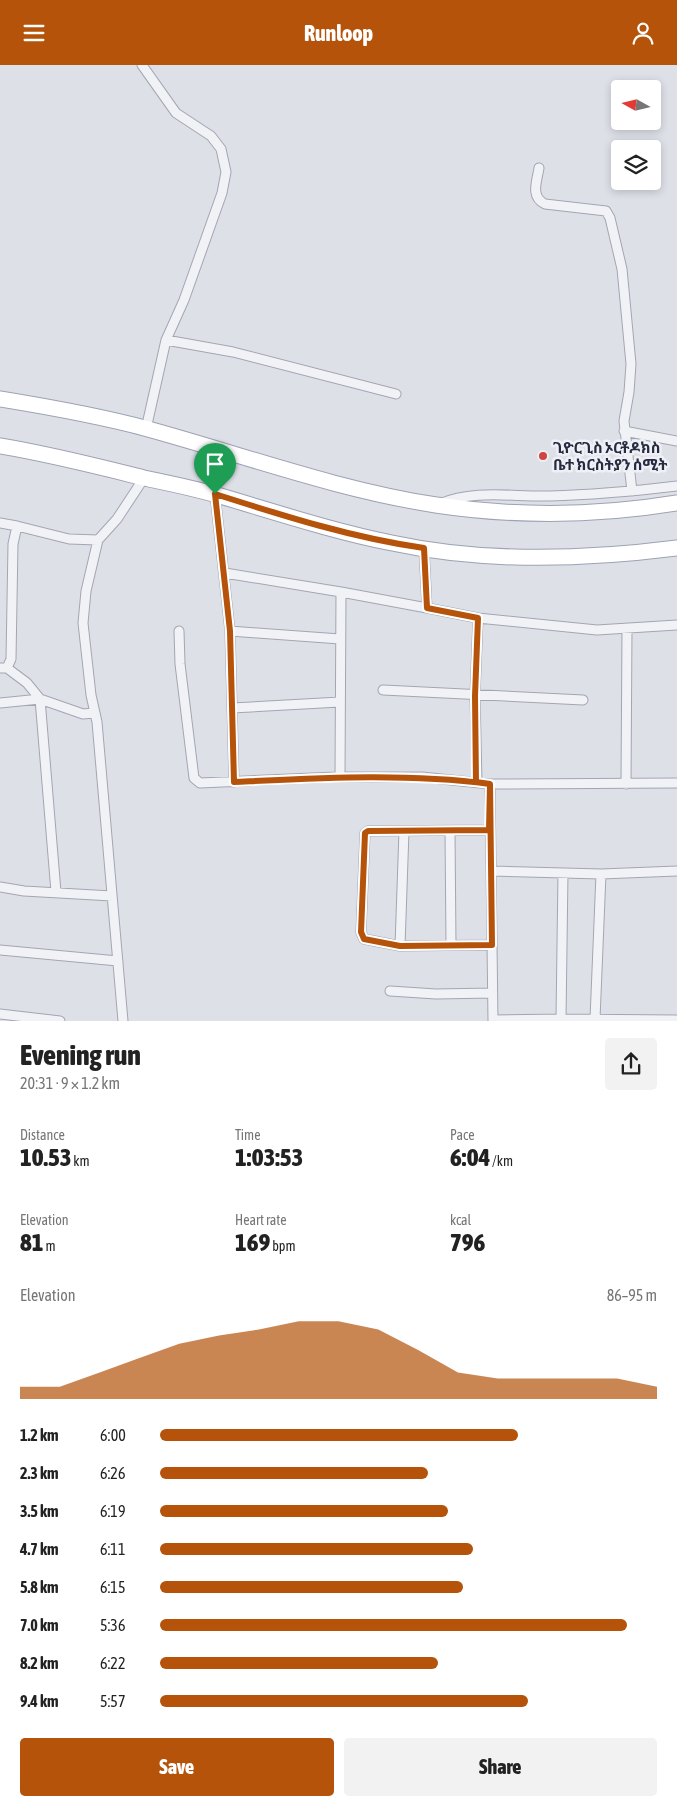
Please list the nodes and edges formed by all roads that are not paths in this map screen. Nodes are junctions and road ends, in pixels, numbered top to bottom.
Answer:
1 (142, 65) edge
2 (539, 168) dead end
3 (166, 340) junction
4 (396, 394) dead end
5 (0, 399) edge
6 (146, 429) junction
7 (624, 431) junction
8 (677, 441) edge
9 (0, 446) edge
10 (144, 478) junction
11 (677, 486) edge
12 (632, 491) junction
13 (215, 494) junction
14 (677, 503) edge
15 (437, 505) junction
16 (0, 523) edge
17 (17, 526) junction
18 (98, 540) junction
19 (424, 548) junction
20 (677, 548) edge
21 (225, 573) junction
22 (342, 592) junction
23 (427, 608) junction
24 (478, 618) junction
25 (677, 625) edge
26 (628, 629) junction
27 (179, 631) dead end
28 (230, 631) junction
29 (340, 639) junction
30 (4, 668) edge
31 (383, 690) dead end
32 (475, 696) junction
33 (40, 699) junction
34 (583, 700) dead end
35 (340, 702) junction
36 (0, 703) edge
37 (232, 708) junction
38 (94, 713) junction
39 (340, 777) junction
40 (234, 782) junction
41 (476, 782) junction
42 (677, 783) edge
43 (490, 784) junction
44 (626, 785) junction
45 (489, 830) junction
46 (404, 831) junction
47 (450, 831) junction
48 (492, 871) junction
49 (677, 871) edge
50 (562, 873) junction
51 (601, 875) junction
52 (0, 887) edge
53 (56, 892) junction
54 (112, 896) junction
55 (451, 945) junction
56 (492, 945) junction
57 (400, 946) junction
58 (0, 950) edge
59 (118, 961) junction
60 (390, 991) dead end
61 (492, 993) junction
62 (0, 1015) edge
63 (561, 1019) junction
64 (595, 1019) junction
65 (493, 1020) edge
66 (677, 1020) edge
67 (60, 1021) edge
68 (123, 1021) edge

1 - 3 street
2 - 7 street
3 - 4 street
3 - 6 street
5 - 6 main road
6 - 15 main road
7 - 8 street
7 - 12 street
9 - 10 main road
10 - 13 main road
10 - 18 street
11 - 12 street
12 - 15 street
13 - 19 main road
13 - 21 street
14 - 15 main road
16 - 17 street
17 - 18 street
17 - 30 street
18 - 38 street
19 - 20 main road
19 - 23 street
21 - 22 street
21 - 28 street
22 - 23 street
22 - 29 street
23 - 24 street
24 - 26 street
24 - 32 street
25 - 26 street
26 - 44 street
27 - 40 street
28 - 29 street
28 - 37 street
29 - 35 street
30 - 33 street
31 - 32 street
32 - 34 street
32 - 41 street
33 - 36 street
33 - 38 street
33 - 53 street
35 - 37 street
35 - 39 street
37 - 40 street
38 - 54 street
39 - 40 street
39 - 41 street
41 - 43 street
42 - 44 street
43 - 44 street
43 - 45 street
45 - 47 street
45 - 48 street
46 - 47 street
46 - 57 street
46 - 57 street
47 - 55 street
48 - 50 street
48 - 56 street
49 - 51 street
50 - 51 street
50 - 63 street
51 - 64 street
52 - 53 street
53 - 54 street
54 - 59 street
55 - 56 street
55 - 57 street
56 - 61 street
58 - 59 street
59 - 68 street
60 - 61 street
61 - 65 street
62 - 67 street
63 - 64 street
63 - 65 street
64 - 66 street

